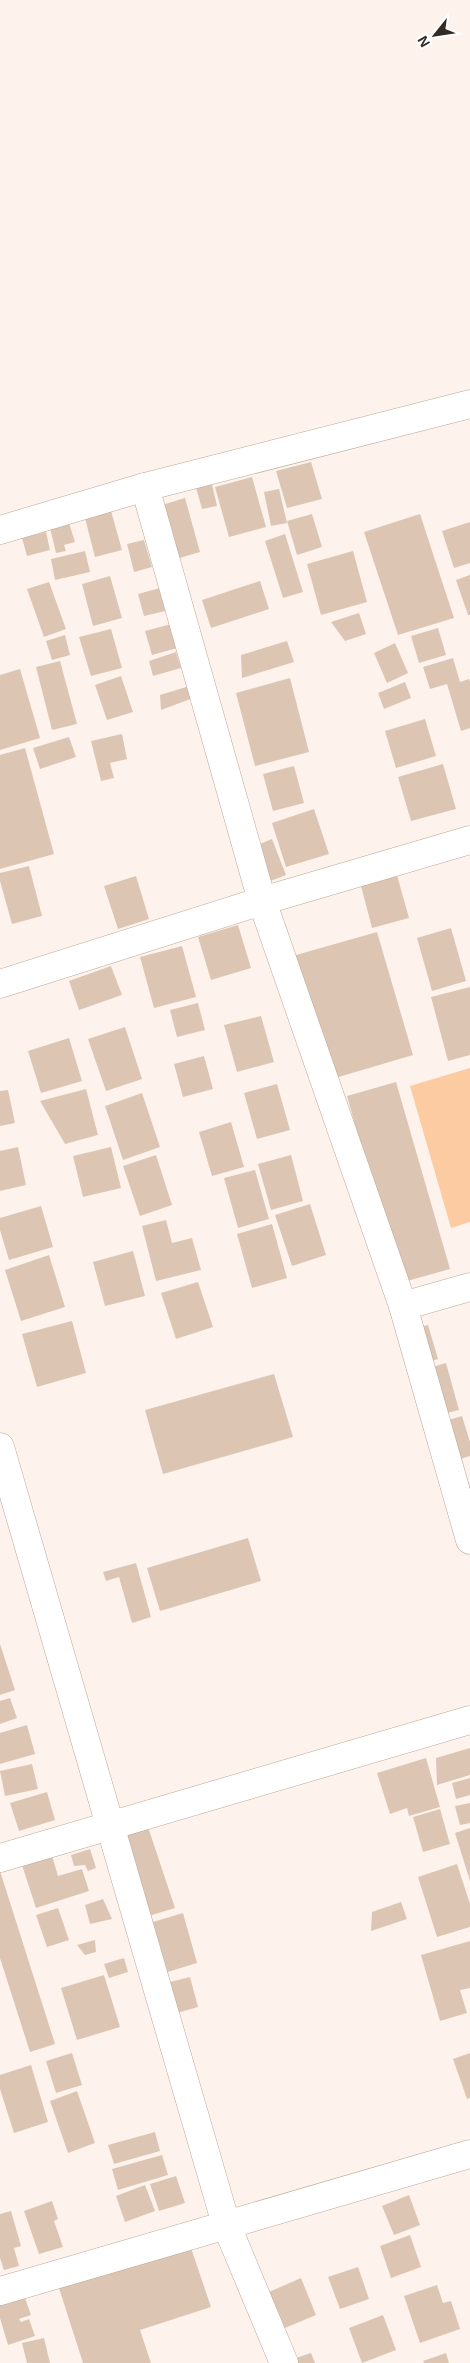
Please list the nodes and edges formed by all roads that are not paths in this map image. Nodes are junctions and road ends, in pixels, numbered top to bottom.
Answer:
1 (470, 404) edge
2 (145, 487) junction
3 (0, 530) edge
4 (470, 840) edge
5 (262, 901) junction
6 (0, 984) edge
7 (470, 1287) edge
8 (403, 1306) junction
9 (0, 1447) edge
10 (470, 1540) edge
11 (470, 1720) edge
12 (111, 1827) junction
13 (0, 1858) edge
14 (470, 2154) edge
15 (226, 2224) junction
16 (0, 2291) edge
17 (284, 2363) edge

1 - 2 street
2 - 3 street
2 - 5 street
4 - 5 street
5 - 6 street
5 - 8 street
7 - 8 street
8 - 10 street
9 - 12 street
11 - 12 street
12 - 13 street
12 - 15 street
14 - 15 street
15 - 16 street
15 - 17 street

